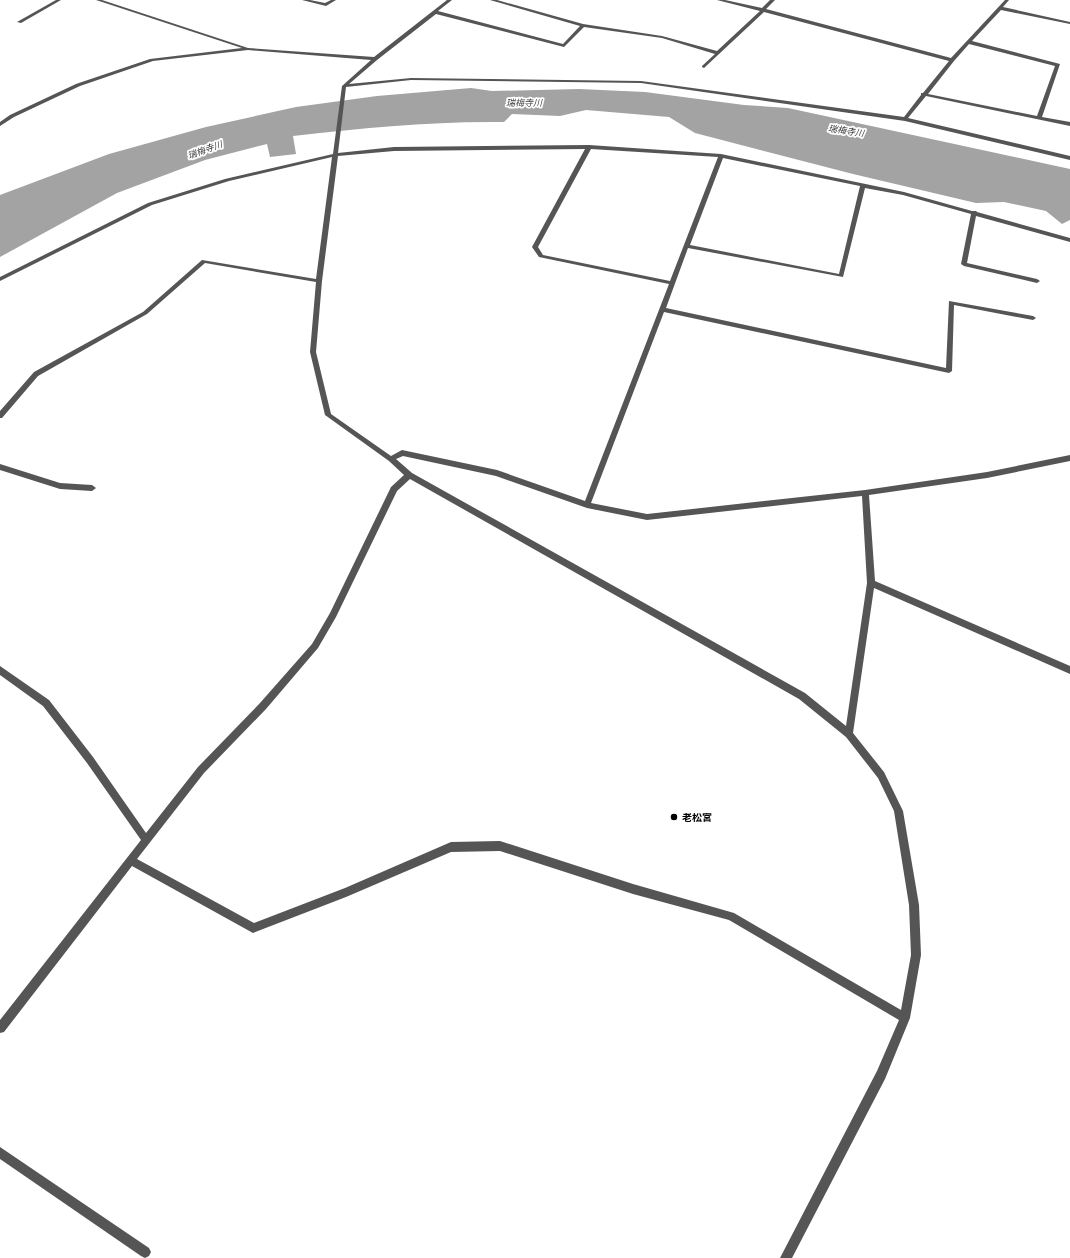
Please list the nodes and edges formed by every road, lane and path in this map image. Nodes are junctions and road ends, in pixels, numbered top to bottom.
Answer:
1 (59, 0) edge
2 (102, 0) edge
3 (304, 0) edge
4 (334, 0) edge
5 (450, 0) edge
6 (492, 0) edge
7 (719, 0) edge
8 (773, 0) edge
9 (1007, 0) edge
10 (999, 8) junction
11 (763, 10) junction
12 (435, 12) junction
13 (18, 22) dead end
14 (1070, 23) edge
15 (584, 25) junction
16 (968, 42) junction
17 (248, 49) junction
18 (718, 53) junction
19 (375, 59) junction
20 (952, 60) junction
21 (704, 66) dead end
22 (344, 86) junction
23 (923, 94) junction
24 (1039, 117) junction
25 (905, 119) junction
26 (0, 124) edge
27 (1070, 124) edge
28 (589, 147) junction
29 (335, 155) junction
30 (721, 156) junction
31 (1070, 158) edge
32 (863, 185) junction
33 (974, 212) junction
34 (1070, 240) edge
35 (686, 246) junction
36 (0, 278) edge
37 (319, 281) junction
38 (1037, 281) dead end
39 (672, 283) junction
40 (662, 309) junction
41 (1033, 318) dead end
42 (0, 416) edge
43 (1070, 458) edge
44 (391, 459) junction
45 (0, 467) edge
46 (409, 475) junction
47 (92, 488) dead end
48 (865, 493) junction
49 (587, 505) junction
50 (871, 583) junction
51 (0, 670) edge
52 (1070, 670) edge
53 (849, 734) junction
54 (146, 840) junction
55 (130, 860) junction
56 (905, 1018) junction
57 (0, 1028) edge
58 (0, 1152) edge
59 (145, 1252) dead end
60 (786, 1258) edge

1 - 13 street
2 - 17 street
3 - 4 street
5 - 12 street
6 - 15 street
7 - 11 street
8 - 11 street
9 - 10 street
10 - 14 street
10 - 16 street
11 - 18 street
11 - 20 street
12 - 15 street
12 - 19 street
15 - 18 street
16 - 20 street
16 - 24 street
17 - 19 street
17 - 26 street
18 - 21 street
19 - 22 street
20 - 23 street
22 - 25 street
22 - 29 street
23 - 24 street
23 - 25 street
24 - 27 street
25 - 31 street
28 - 29 street
28 - 30 street
28 - 39 street
29 - 36 street
29 - 37 street
30 - 32 street
30 - 35 street
32 - 33 street
32 - 35 street
33 - 34 street
33 - 38 street
35 - 39 street
37 - 42 street
37 - 44 street
39 - 40 street
40 - 41 street
40 - 49 street
43 - 48 street
44 - 46 street
44 - 49 street
45 - 47 street
46 - 53 street
46 - 54 street
48 - 49 street
48 - 50 street
50 - 52 street
50 - 53 street
51 - 54 street
53 - 56 street
54 - 55 street
55 - 56 street
55 - 57 street
56 - 60 street
58 - 59 street

